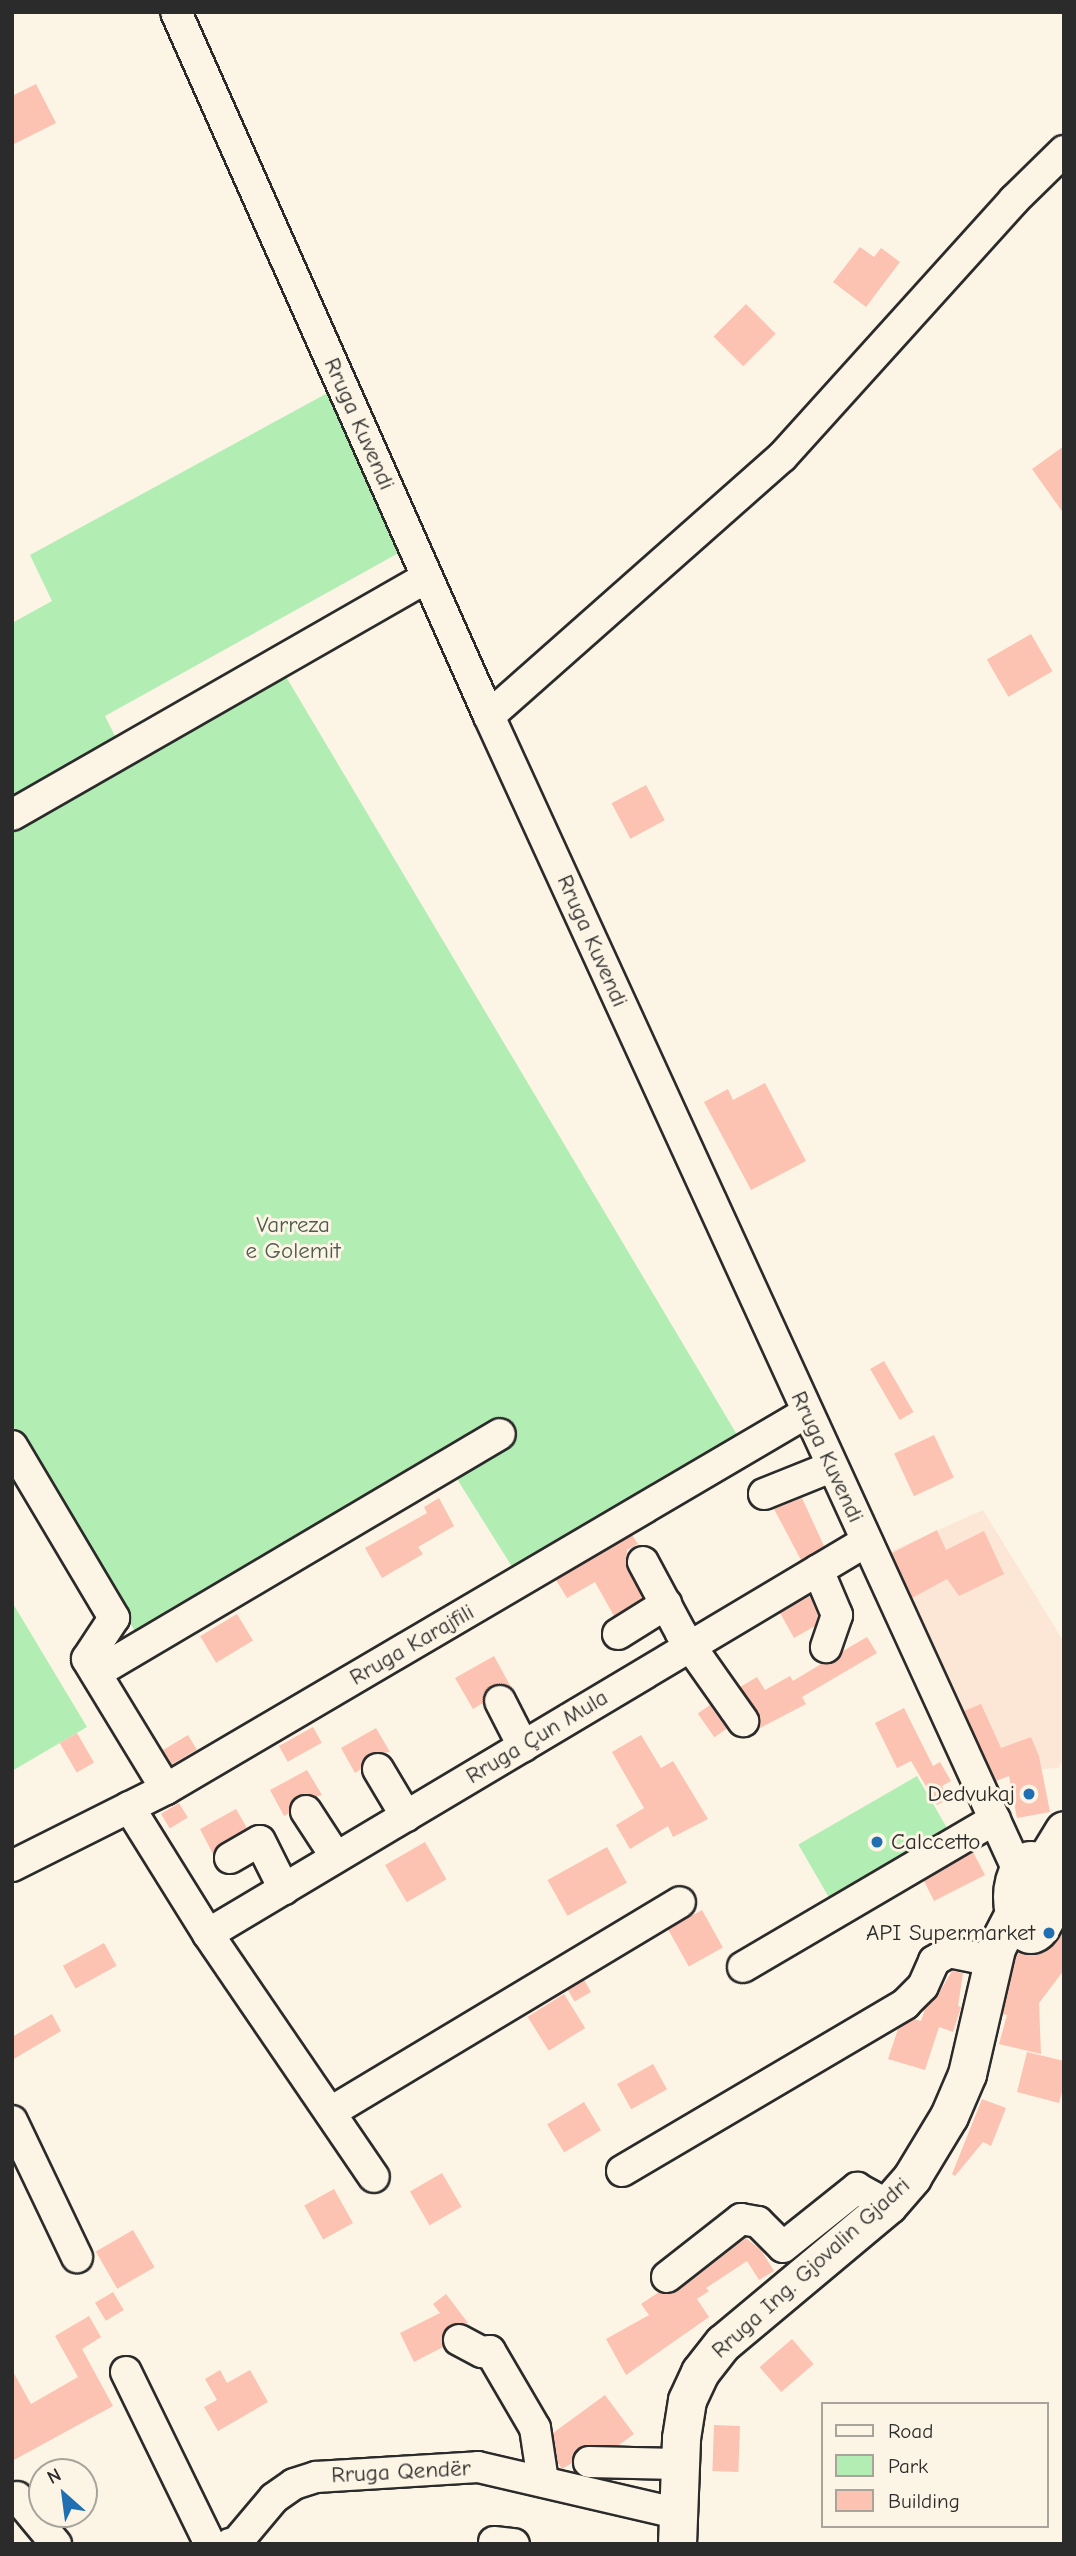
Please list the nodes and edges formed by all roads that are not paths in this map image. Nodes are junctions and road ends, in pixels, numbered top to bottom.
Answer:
1 (176, 12) edge
2 (1064, 151) edge
3 (427, 577) junction
4 (489, 716) junction
5 (12, 815) edge
6 (806, 1413) junction
7 (500, 1434) dead end
8 (12, 1446) edge
9 (831, 1467) junction
10 (764, 1493) dead end
11 (867, 1541) junction
12 (643, 1562) dead end
13 (818, 1570) junction
14 (666, 1604) junction
15 (618, 1634) dead end
16 (692, 1645) junction
17 (826, 1647) dead end
18 (96, 1672) junction
19 (500, 1702) dead end
20 (743, 1721) dead end
21 (523, 1746) junction
22 (378, 1769) dead end
23 (166, 1789) junction
24 (130, 1807) junction
25 (306, 1811) dead end
26 (406, 1816) junction
27 (995, 1819) junction
28 (1064, 1830) edge
29 (336, 1857) junction
30 (230, 1858) dead end
31 (12, 1866) edge
32 (1027, 1875) junction
33 (284, 1889) junction
34 (680, 1902) dead end
35 (208, 1934) junction
36 (993, 1961) junction
37 (743, 1967) dead end
38 (331, 2112) junction
39 (12, 2122) edge
40 (622, 2171) dead end
41 (374, 2177) dead end
42 (888, 2205) junction
43 (77, 2257) dead end
44 (667, 2277) dead end
45 (459, 2340) dead end
46 (125, 2372) dead end
47 (589, 2462) dead end
48 (678, 2464) junction
49 (543, 2482) junction
50 (17, 2497) dead end
51 (676, 2528) edge
52 (56, 2544) edge
53 (210, 2544) edge
54 (230, 2544) edge

1 - 3 street, Rruga Kuvendi
2 - 4 street
3 - 4 street, Rruga Kuvendi
3 - 5 street
4 - 6 street, Rruga Kuvendi
6 - 9 street, Rruga Kuvendi
6 - 23 street, Rruga Karajfili
7 - 18 street
8 - 18 street
9 - 10 street
9 - 11 street, Rruga Kuvendi
11 - 13 street, Rruga Çun Mula
11 - 27 street, Rruga Kuvendi
12 - 14 street
13 - 16 street, Rruga Çun Mula
13 - 17 street
14 - 15 street
14 - 16 street
16 - 20 street
16 - 21 street, Rruga Çun Mula
18 - 23 street
19 - 21 street
21 - 26 street, Rruga Çun Mula
22 - 26 street
23 - 24 street, Rruga Karajfili
24 - 31 street, Rruga Karajfili
24 - 35 street
25 - 29 street
26 - 29 street, Rruga Çun Mula
27 - 32 street, Rruga Kuvendi
27 - 37 street
28 - 32 main road, Rruga Ing. Gjovalin Gjadri
29 - 33 street, Rruga Çun Mula
30 - 33 street
32 - 36 main road, Rruga Ing. Gjovalin Gjadri
33 - 35 street, Rruga Çun Mula
34 - 38 street
35 - 38 street
36 - 40 street
36 - 42 main road, Rruga Ing. Gjovalin Gjadri
38 - 41 street
39 - 43 street
42 - 44 street
42 - 48 main road, Rruga Ing. Gjovalin Gjadri
45 - 49 street
46 - 53 street
47 - 48 street
48 - 51 main road, Rruga Ing. Gjovalin Gjadri
49 - 51 street, Rruga Qendër
49 - 54 street, Rruga Qendër
50 - 52 street

